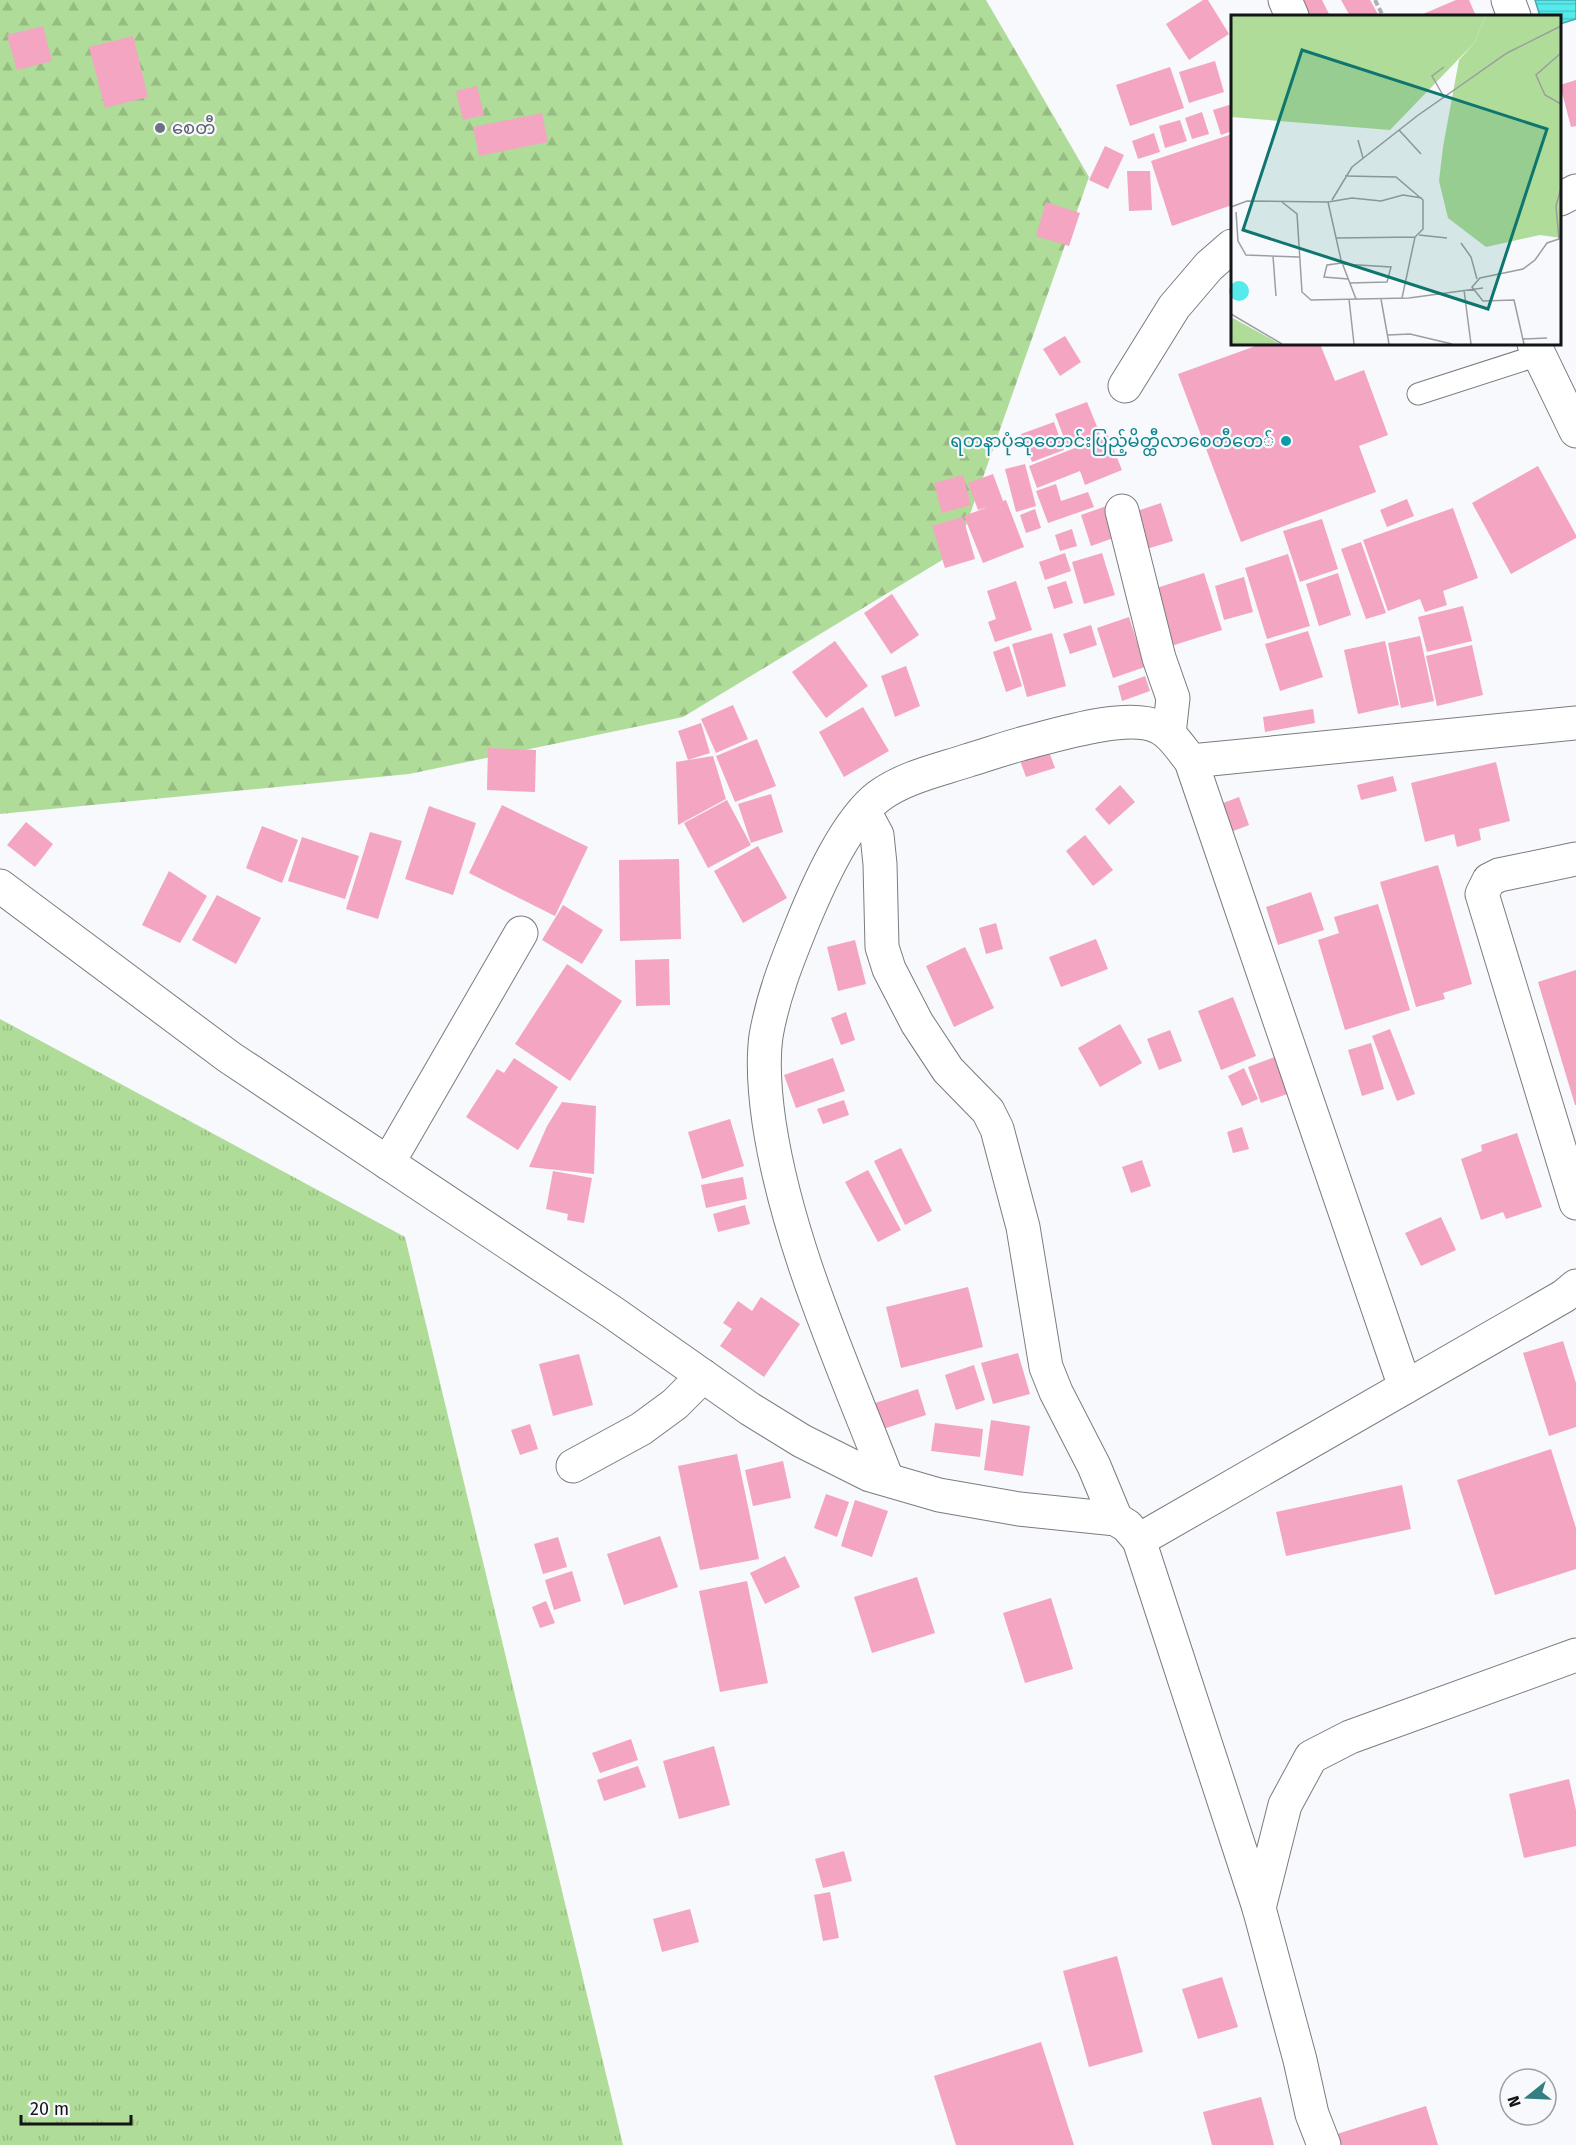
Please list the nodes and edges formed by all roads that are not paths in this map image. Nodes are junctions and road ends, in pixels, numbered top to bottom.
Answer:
1 (1285, 0) edge
2 (1508, 0) edge
3 (1292, 15) edge
4 (1514, 15) edge
5 (1576, 191) edge
6 (1561, 198) edge
7 (1231, 248) edge
8 (1537, 350) edge
9 (1125, 386) dead end
10 (1418, 394) dead end
11 (1576, 431) edge
12 (1122, 511) dead end
13 (1576, 723) edge
14 (1169, 734) junction
15 (1191, 761) junction
16 (864, 811) junction
17 (1576, 859) edge
18 (3, 894) edge
19 (521, 933) dead end
20 (388, 1163) junction
21 (1576, 1203) edge
22 (1576, 1286) edge
23 (703, 1376) junction
24 (1405, 1387) junction
25 (573, 1466) dead end
26 (887, 1479) junction
27 (1128, 1529) junction
28 (1576, 1655) edge
29 (1259, 1908) junction
30 (1323, 2145) edge

1 - 3 street
2 - 4 street
5 - 6 street
7 - 9 street
8 - 10 lane
8 - 11 street
12 - 14 street
13 - 15 street
14 - 15 street
14 - 16 street
15 - 24 street
16 - 26 street
16 - 27 street
17 - 21 street
18 - 20 street
19 - 20 street
20 - 23 street
22 - 24 street
23 - 25 street
23 - 26 street
24 - 27 street
26 - 27 street
27 - 29 street
28 - 29 street
29 - 30 street

